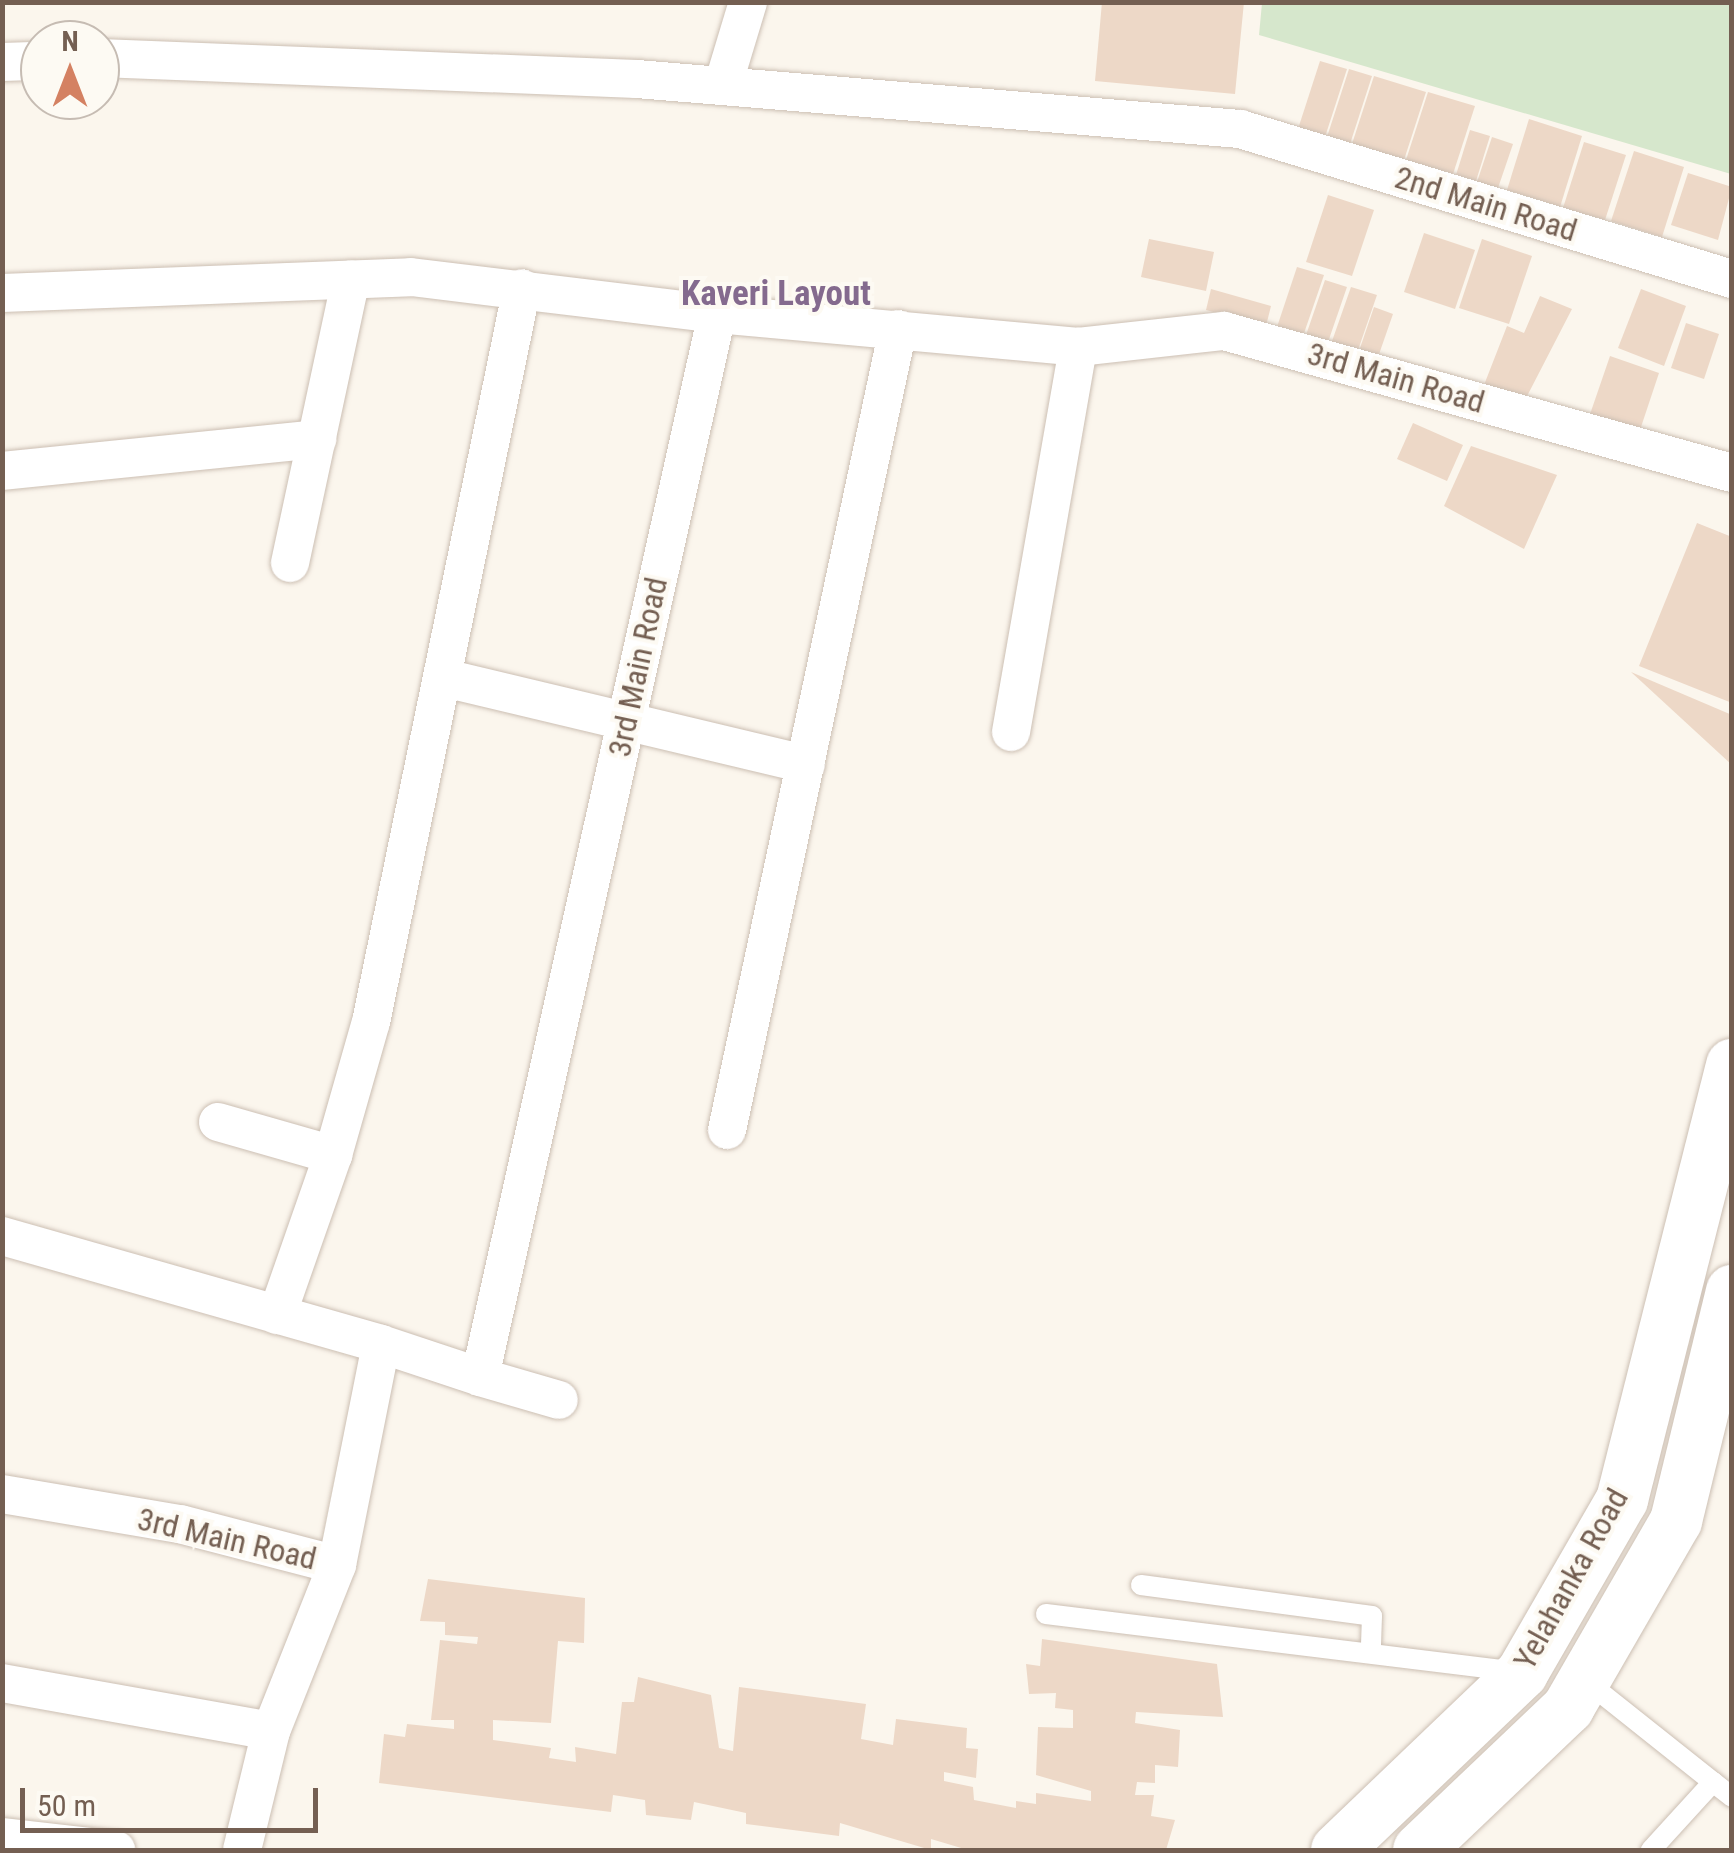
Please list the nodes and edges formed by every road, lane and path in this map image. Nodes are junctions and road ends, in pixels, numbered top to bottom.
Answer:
1 (748, 2) edge
2 (120, 59) edge
3 (723, 85) junction
4 (351, 279) junction
5 (1732, 279) edge
6 (522, 288) junction
7 (2, 293) edge
8 (717, 314) junction
9 (898, 329) junction
10 (1078, 347) junction
11 (317, 438) junction
12 (2, 471) edge
13 (1732, 474) edge
14 (290, 563) dead end
15 (444, 678) junction
16 (626, 724) junction
17 (1011, 732) dead end
18 (806, 764) junction
19 (1732, 1066) edge
20 (218, 1122) dead end
21 (728, 1130) dead end
22 (332, 1155) junction
23 (2, 1236) edge
24 (1732, 1291) edge
25 (277, 1315) junction
26 (381, 1344) junction
27 (480, 1376) junction
28 (559, 1400) dead end
29 (2, 1494) edge
30 (337, 1566) junction
31 (1141, 1585) dead end
32 (1046, 1614) dead end
33 (1371, 1652) junction
34 (1522, 1674) junction
35 (1584, 1680) junction
36 (2, 1683) edge
37 (271, 1731) junction
38 (1713, 1782) junction
39 (1732, 1798) edge
40 (2, 1837) edge
41 (116, 1850) edge
42 (242, 1850) edge
43 (1337, 1850) edge
44 (1420, 1850) edge
45 (1651, 1850) edge

1 - 3 street
2 - 3 street, 2nd Main Road
3 - 5 street, 2nd Main Road
4 - 6 street
4 - 7 street
4 - 11 street
6 - 8 street
6 - 15 street
8 - 9 street, 3rd Main Road
8 - 16 street, 3rd Main Road
9 - 10 street, 3rd Main Road
9 - 18 street
10 - 13 street, 3rd Main Road
10 - 17 street
11 - 12 street
11 - 14 street
15 - 16 street
15 - 22 street
16 - 18 street
16 - 27 street, 3rd Main Road
18 - 21 street
19 - 34 main road, Yelahanka Road
20 - 22 street
22 - 25 street
23 - 25 street
24 - 35 main road, Yelahanka Road
25 - 26 street
26 - 27 street
26 - 30 street, 3rd Main Road
27 - 28 street
29 - 30 street, 3rd Main Road
30 - 37 street
31 - 33 lane
32 - 33 lane
33 - 34 lane
34 - 43 main road, Yelahanka Road
35 - 38 lane
35 - 44 main road, Yelahanka Road
36 - 37 street
37 - 42 street
38 - 39 lane
38 - 45 lane
40 - 41 street

